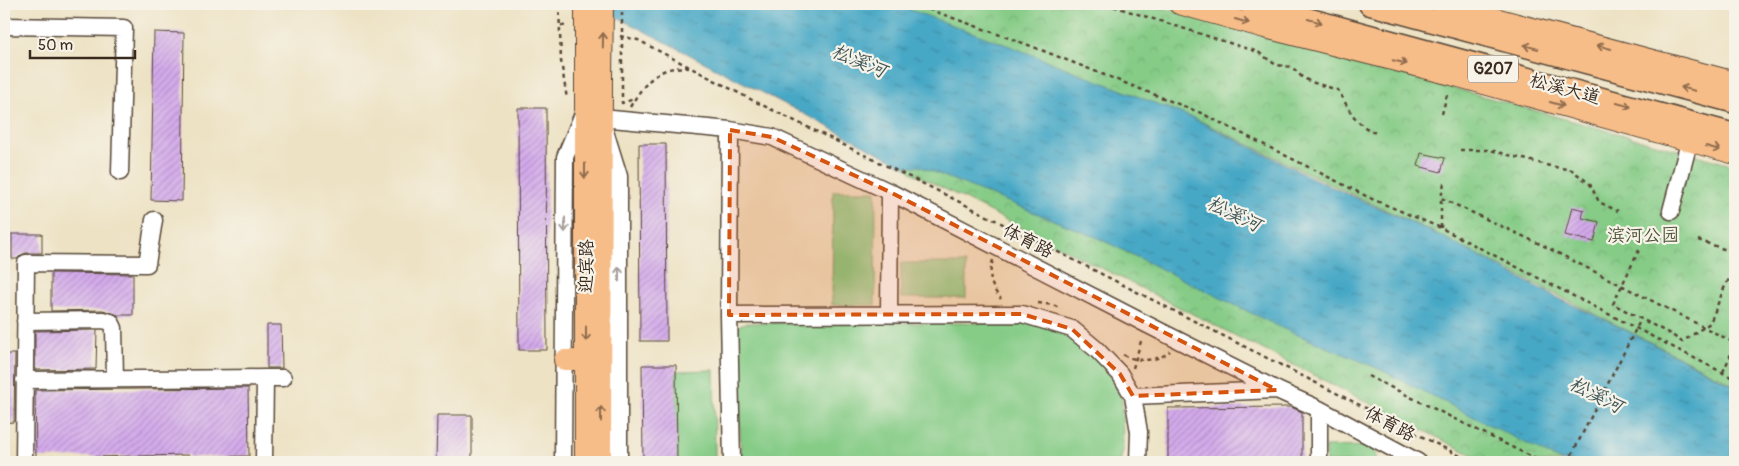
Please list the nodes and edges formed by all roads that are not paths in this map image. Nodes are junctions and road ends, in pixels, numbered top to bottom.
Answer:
1 (585, 4) edge
2 (603, 4) edge
3 (1178, 4) edge
4 (1251, 4) edge
5 (1370, 4) edge
6 (1442, 4) edge
7 (4, 26) edge
8 (594, 73) junction
9 (1452, 74) junction
10 (1735, 82) edge
11 (1735, 102) edge
12 (585, 111) junction
13 (730, 130) junction
14 (1691, 132) junction
15 (1735, 135) edge
16 (1735, 154) edge
17 (120, 172) dead end
18 (890, 192) junction
19 (1671, 211) dead end
20 (154, 220) dead end
21 (890, 314) junction
22 (729, 315) junction
23 (25, 321) junction
24 (602, 359) junction
25 (564, 360) junction
26 (265, 378) junction
27 (283, 378) dead end
28 (115, 379) junction
29 (24, 380) junction
30 (1277, 390) junction
31 (1130, 392) junction
32 (1319, 409) junction
33 (24, 462) edge
34 (264, 462) edge
35 (563, 462) edge
36 (585, 462) edge
37 (601, 462) edge
38 (619, 462) edge
39 (732, 462) edge
40 (1138, 462) edge
41 (1319, 462) edge
42 (1418, 462) edge

1 - 8 main road, bridge
8 -> 2 main road, bridge
3 -> 9 main road
4 -> 9 highway, 松溪大道 / G207
11 -> 5 highway, 松溪大道 / G207
10 -> 6 main road
7 - 17 street
8 - 12 main road, 迎宾路
9 -> 14 highway, 松溪大道 / G207
12 - 13 street, 体育路
12 - 24 main road, 迎宾路
12 -> 25 street
13 - 18 street, 体育路
13 - 22 street
14 - 15 highway, 松溪大道 / G207
14 -> 16 main road
14 - 19 street
18 - 21 street
18 - 30 street, 体育路
20 - 23 street
21 - 22 street
21 - 31 street
22 - 39 street
23 - 28 street
23 - 29 street
24 - 25 main road
24 - 36 main road, 迎宾路
37 -> 24 main road, 迎宾路
24 - 38 street
25 - 35 street
26 - 27 street
26 - 28 street
26 - 34 street
28 - 29 street
29 - 33 street
30 - 31 street
30 - 32 street, 体育路
31 - 40 street
32 - 41 street
32 - 42 street, 体育路

